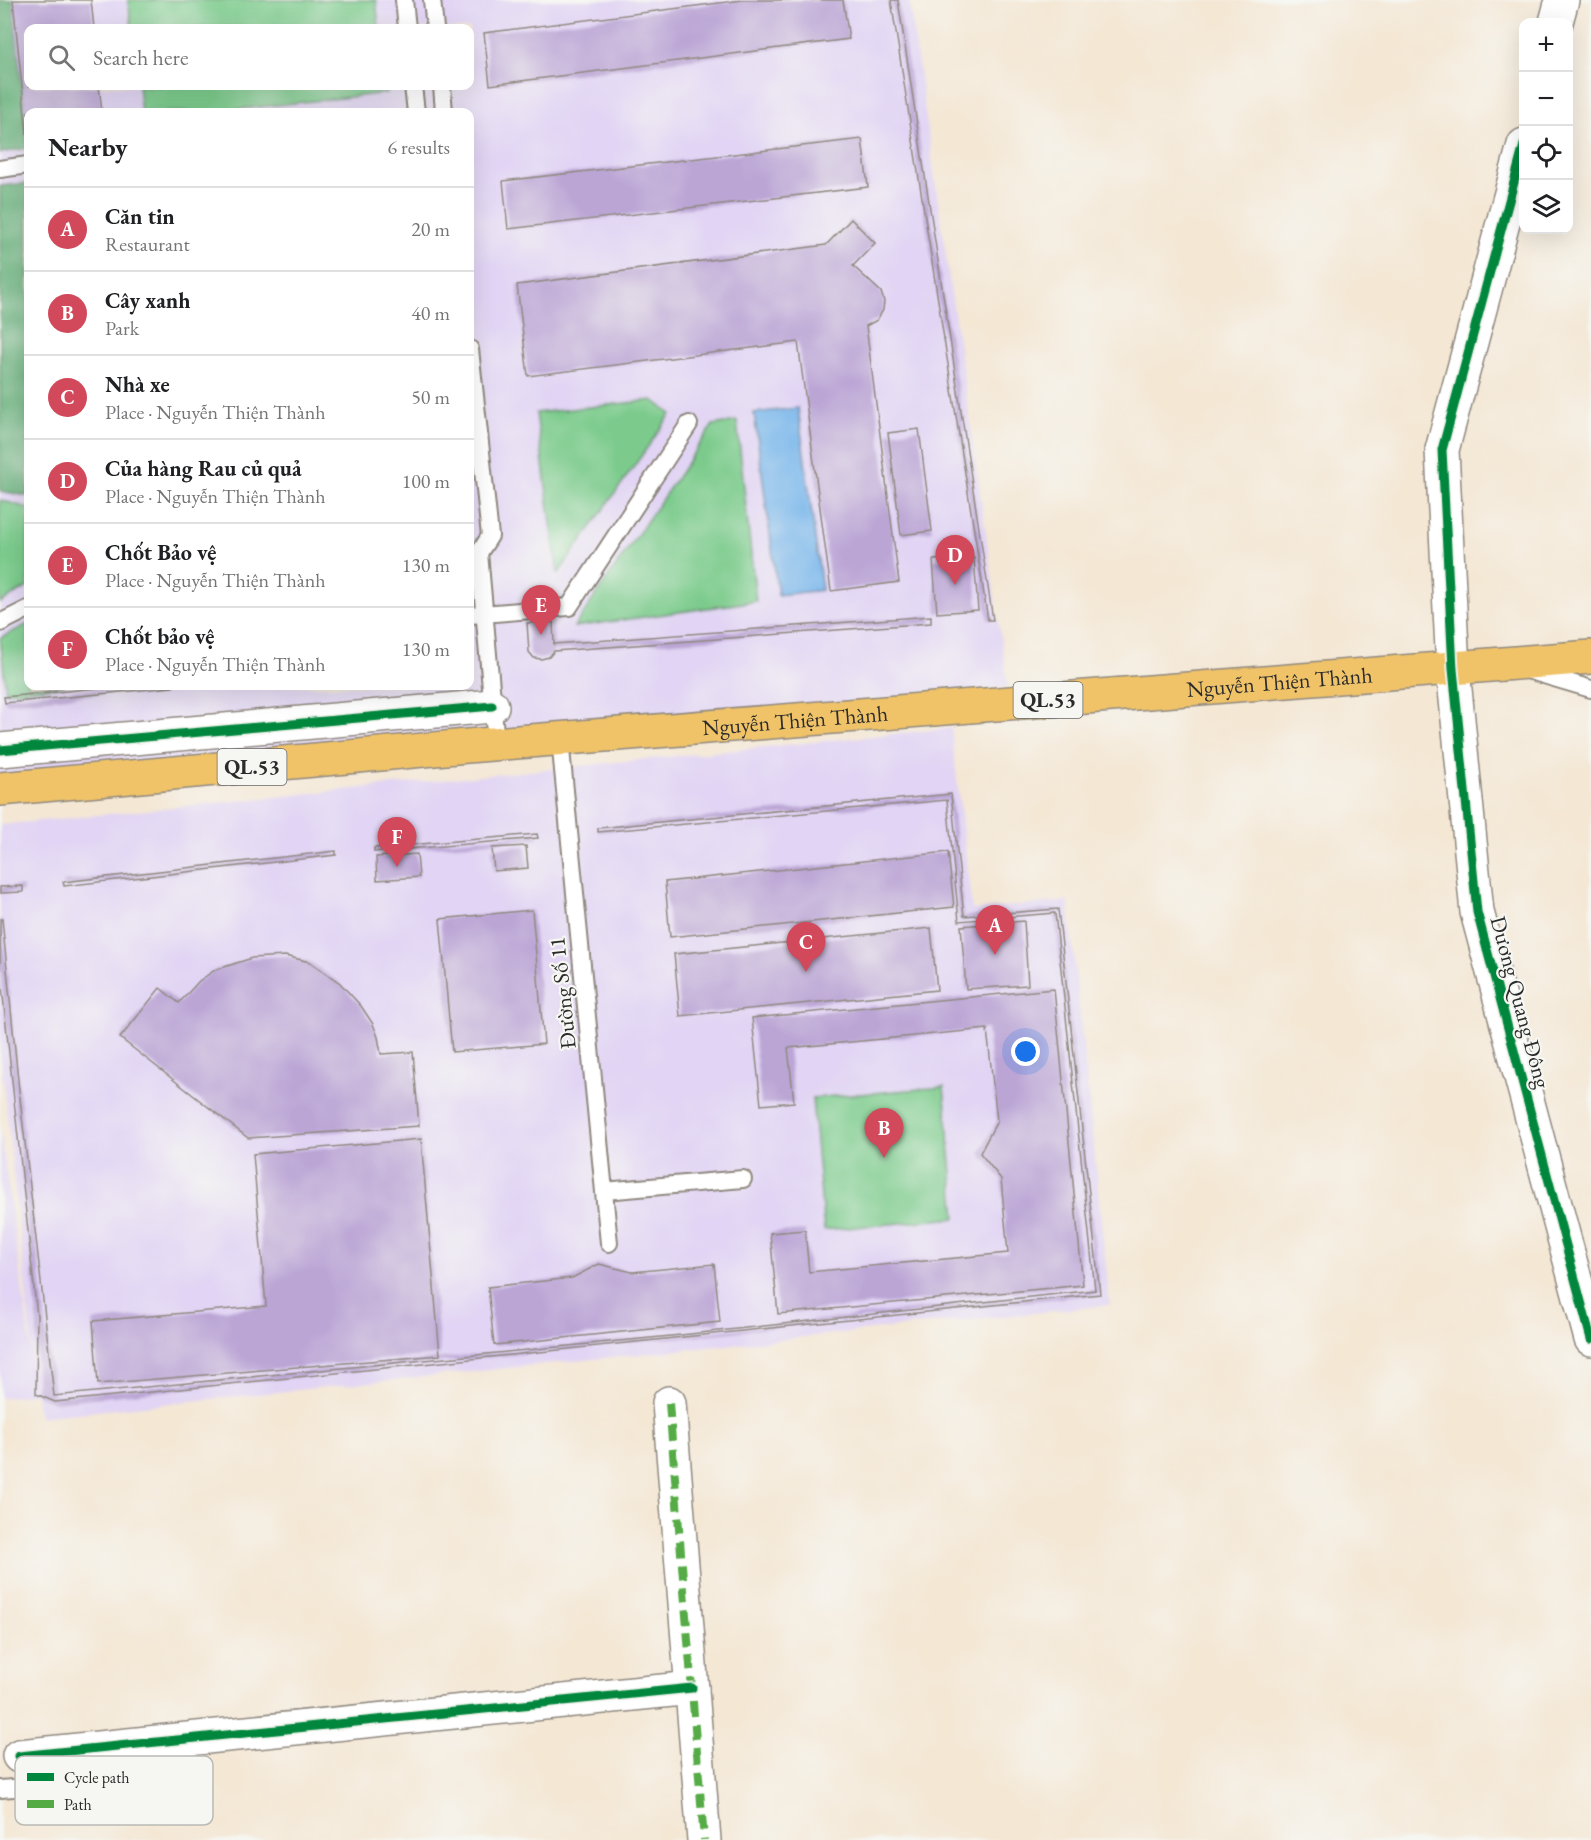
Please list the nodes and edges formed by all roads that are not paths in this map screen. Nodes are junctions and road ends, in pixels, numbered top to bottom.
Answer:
1 (404, 0) edge
2 (432, 0) edge
3 (1562, 0) edge
4 (1557, 18) edge
5 (407, 24) edge
6 (435, 24) edge
7 (413, 90) edge
8 (442, 90) edge
9 (416, 108) edge
10 (444, 108) edge
11 (1519, 164) edge
12 (24, 166) edge
13 (0, 169) edge
14 (474, 386) edge
15 (689, 424) dead end
16 (474, 548) edge
17 (24, 611) edge
18 (477, 615) edge
19 (0, 622) edge
20 (1591, 657) edge
21 (1504, 663) junction
22 (1453, 669) junction
23 (1591, 689) edge
24 (492, 706) junction
25 (560, 739) junction
26 (496, 744) junction
27 (0, 750) edge
28 (0, 789) edge
29 (743, 1179) dead end
30 (604, 1191) junction
31 (609, 1243) dead end
32 (1591, 1339) edge
33 (669, 1403) dead end
34 (692, 1688) junction
35 (19, 1756) dead end
36 (15, 1788) edge
37 (0, 1789) edge
38 (704, 1840) edge

1 - 5 lane
2 - 6 lane
3 - 4 street
7 - 9 lane
8 - 10 lane
11 - 22 street, Dương Quang Đông
12 - 13 lane
14 - 16 lane
15 - 18 lane
16 - 18 lane
17 - 19 lane
18 - 24 lane
20 - 21 highway, Nguyễn Thiện Thành / QL.53
21 - 22 highway, Nguyễn Thiện Thành / QL.53
21 - 23 lane
22 - 25 highway, Nguyễn Thiện Thành / QL.53
22 - 32 street, Dương Quang Đông
24 - 26 lane
24 - 27 street
25 - 26 highway, Nguyễn Thiện Thành / QL.53
25 - 30 lane, Đường Số 11
26 - 28 highway, Nguyễn Thiện Thành / QL.53
29 - 30 lane
30 - 31 lane, Đường Số 11
33 - 34 street
34 - 35 street
34 - 38 street
36 - 37 lane

